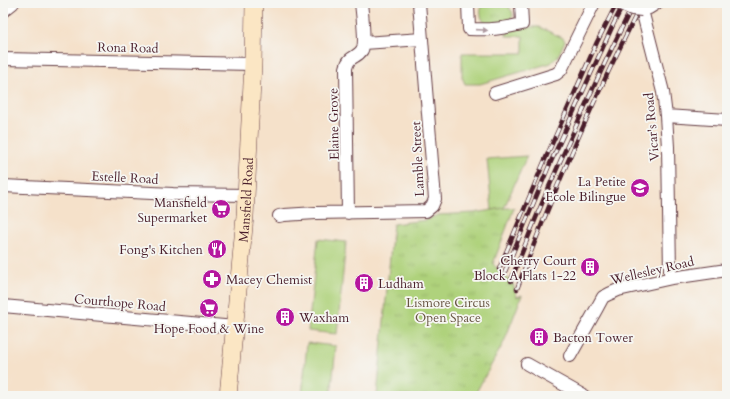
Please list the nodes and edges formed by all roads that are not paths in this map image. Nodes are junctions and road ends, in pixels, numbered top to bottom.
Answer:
1 (13, 3) edge
2 (254, 3) edge
3 (361, 3) edge
4 (419, 3) edge
5 (468, 3) edge
6 (521, 3) edge
7 (594, 3) edge
8 (618, 3) edge
9 (651, 6) edge
10 (3, 11) edge
11 (422, 39) junction
12 (364, 43) junction
13 (3, 59) edge
14 (253, 64) junction
15 (495, 92) dead end
16 (666, 116) junction
17 (727, 120) edge
18 (3, 186) edge
19 (247, 195) junction
20 (348, 213) junction
21 (280, 216) dead end
22 (727, 270) edge
23 (672, 278) junction
24 (3, 306) edge
25 (235, 327) junction
26 (570, 356) dead end
27 (527, 364) dead end
28 (228, 396) edge
29 (584, 396) edge

1 - 10 street
2 - 14 main road, Mansfield Road
3 - 12 street
4 - 11 street, Lamble Street
5 -> 6 street
7 - 15 street
8 - 9 street, bridge
9 - 16 street, Vicar's Road
11 - 12 street
11 - 20 street, Lamble Street
12 - 20 street, Elaine Grove
13 - 14 street, Rona Road
14 - 19 main road, Mansfield Road
16 - 17 street
16 - 23 street, Vicar's Road
18 - 19 street, Estelle Road
19 - 25 main road, Mansfield Road
20 - 21 street, Lamble Street
22 - 23 street, Wellesley Road
23 - 26 street, Wellesley Road
24 - 25 street, Courthope Road
25 - 28 main road, Mansfield Road
27 - 29 street

